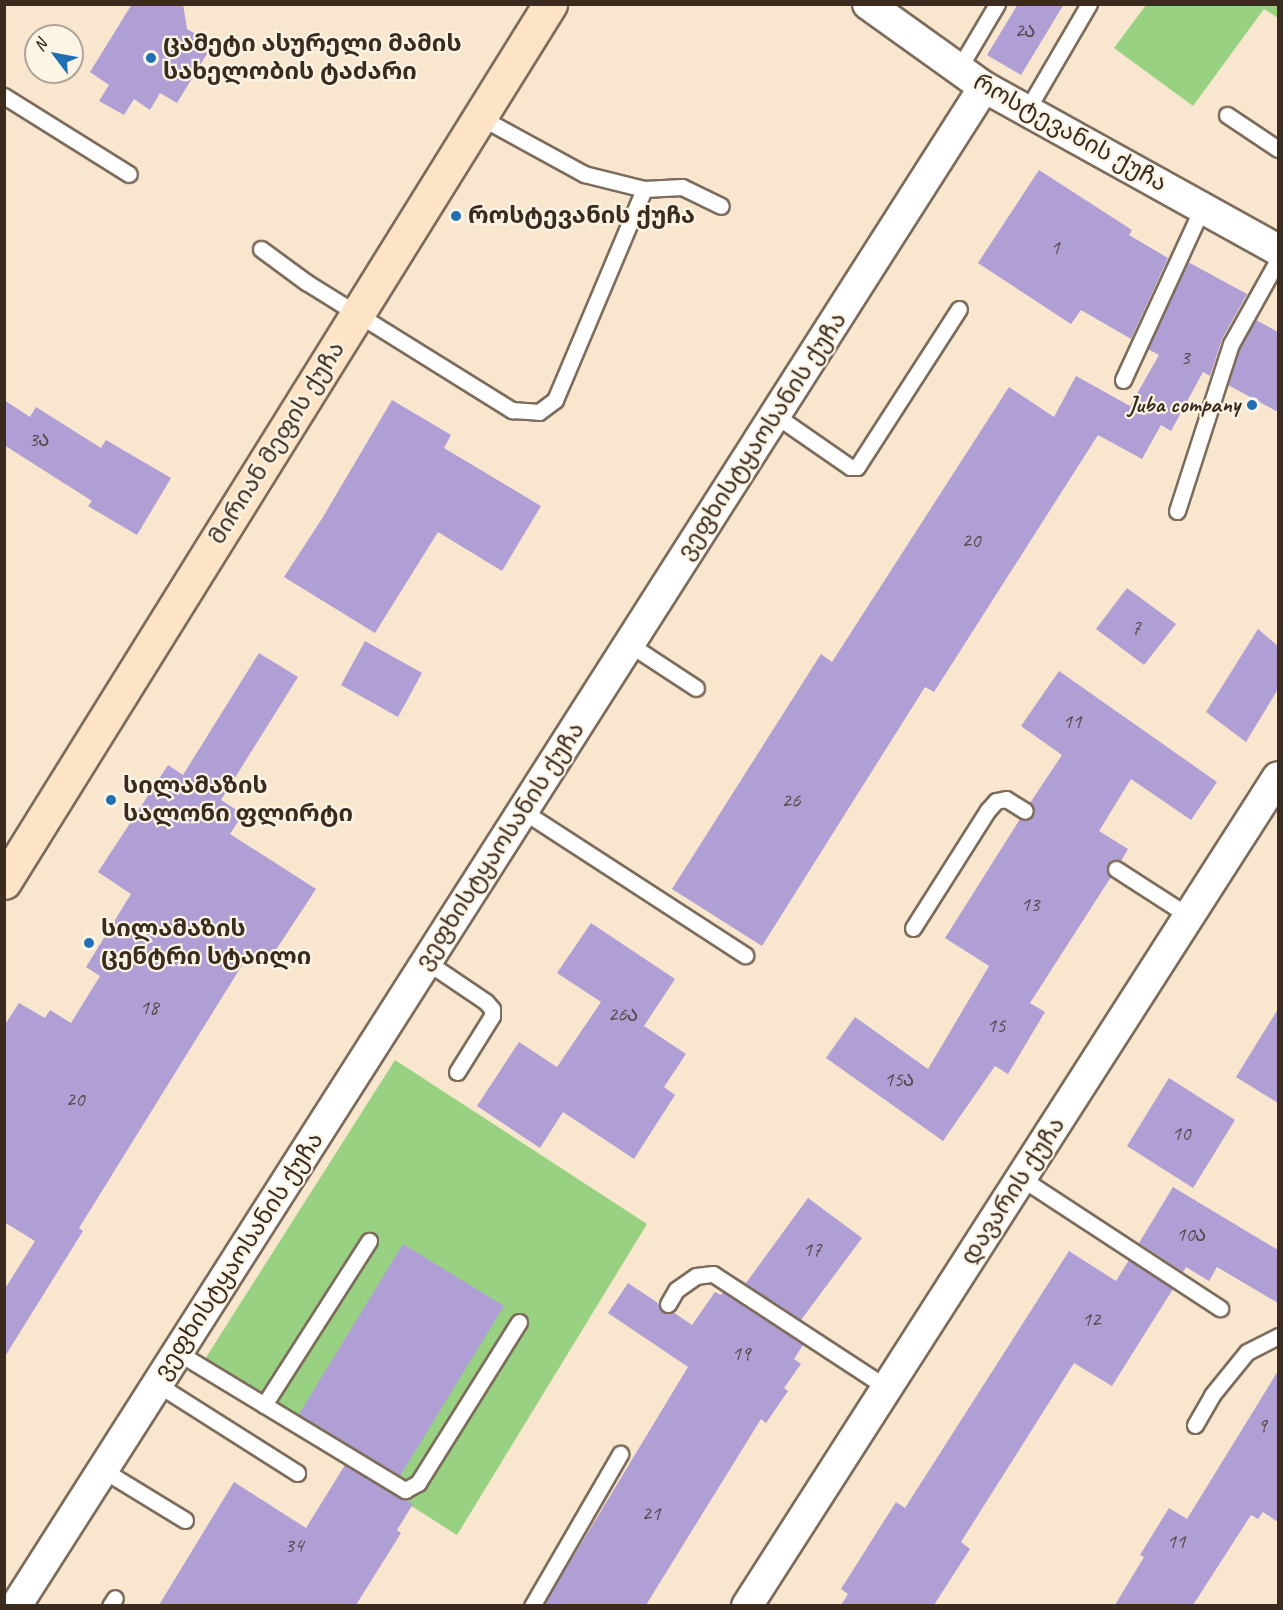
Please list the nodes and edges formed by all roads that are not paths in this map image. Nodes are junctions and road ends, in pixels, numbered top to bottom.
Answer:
1 (550, 4) edge
2 (868, 4) edge
3 (997, 4) edge
4 (1089, 4) edge
5 (958, 70) junction
6 (984, 87) junction
7 (4, 96) edge
8 (1027, 110) junction
9 (1227, 115) dead end
10 (480, 117) junction
11 (1278, 149) edge
12 (129, 174) dead end
13 (644, 189) junction
14 (721, 206) dead end
15 (1202, 207) junction
16 (261, 249) dead end
17 (1278, 250) edge
18 (1278, 260) edge
19 (959, 309) dead end
20 (358, 313) junction
21 (1123, 380) dead end
22 (776, 415) junction
23 (1177, 511) dead end
24 (629, 645) junction
25 (696, 688) dead end
26 (1278, 777) edge
27 (523, 811) junction
28 (1025, 811) dead end
29 (1116, 869) dead end
30 (4, 882) edge
31 (1189, 916) junction
32 (913, 928) dead end
33 (745, 955) dead end
34 (426, 962) junction
35 (457, 1072) dead end
36 (1021, 1178) junction
37 (369, 1240) dead end
38 (668, 1304) dead end
39 (1220, 1308) dead end
40 (519, 1322) dead end
41 (1278, 1336) edge
42 (177, 1352) junction
43 (157, 1384) junction
44 (887, 1388) junction
45 (264, 1405) junction
46 (1195, 1425) dead end
47 (620, 1454) dead end
48 (103, 1470) junction
49 (297, 1473) dead end
50 (185, 1520) dead end
51 (17, 1605) edge
52 (532, 1605) edge
53 (747, 1605) edge

1 - 10 main road, მირიან მეფის ქუჩა
2 - 5 street, როსტევანის ქუჩა
3 - 5 lane
4 - 8 lane
5 - 6 street, როსტევანის ქუჩა
6 - 8 street, როსტევანის ქუჩა
6 - 22 street, ვეფხისტყაოსანის ქუჩა
7 - 12 lane
8 - 15 street, როსტევანის ქუჩა
9 - 11 lane
10 - 13 lane
10 - 20 main road, მირიან მეფის ქუჩა
13 - 14 lane
13 - 20 lane
15 - 17 street, როსტევანის ქუჩა
15 - 21 lane
16 - 20 lane
18 - 23 lane
19 - 22 lane
20 - 30 main road, მირიან მეფის ქუჩა
22 - 24 street, ვეფხისტყაოსანის ქუჩა
24 - 25 lane
24 - 27 street, ვეფხისტყაოსანის ქუჩა
26 - 31 street, დავარის ქუჩა
27 - 33 lane
27 - 34 street, ვეფხისტყაოსანის ქუჩა
28 - 32 lane
29 - 31 lane
31 - 36 street, დავარის ქუჩა
34 - 35 lane
34 - 42 street, ვეფხისტყაოსანის ქუჩა
36 - 39 lane
36 - 44 street, დავარის ქუჩა
37 - 45 lane
38 - 44 lane
40 - 45 lane
41 - 46 lane
42 - 43 street, ვეფხისტყაოსანის ქუჩა
42 - 45 lane
43 - 48 street, ვეფხისტყაოსანის ქუჩა
43 - 49 lane
44 - 53 street, დავარის ქუჩა
47 - 52 lane
48 - 50 lane
48 - 51 street, ვეფხისტყაოსანის ქუჩა

